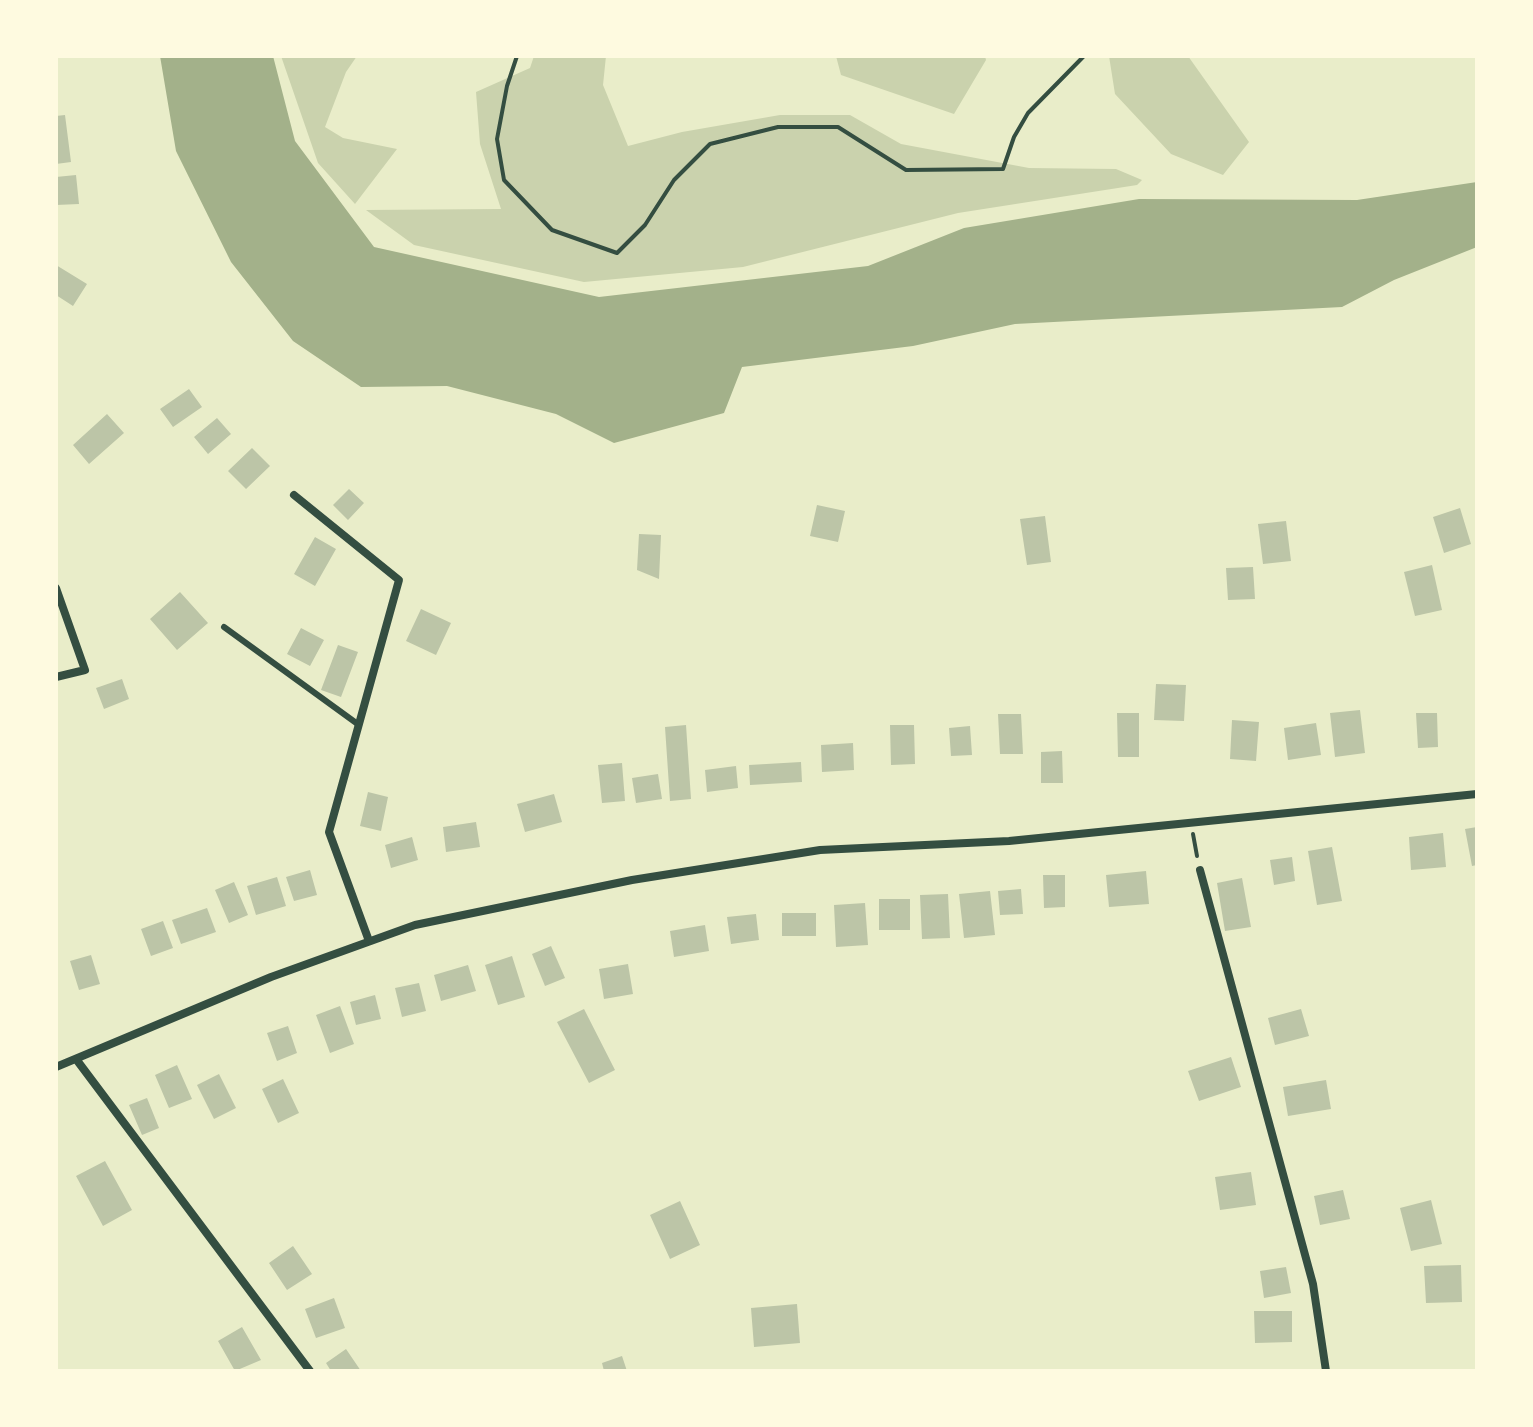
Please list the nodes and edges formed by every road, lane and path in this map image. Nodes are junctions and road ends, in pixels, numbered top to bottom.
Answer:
1 (517, 56) edge
2 (1084, 56) edge
3 (294, 495) dead end
4 (56, 588) edge
5 (224, 627) dead end
6 (56, 677) edge
7 (359, 725) junction
8 (1477, 794) edge
9 (1191, 824) junction
10 (1200, 870) joint
11 (369, 941) junction
12 (76, 1059) junction
13 (56, 1067) edge
14 (310, 1371) edge
15 (1326, 1371) edge

1 - 2 path
3 - 7 street
4 - 6 street
5 - 7 lane
7 - 11 street
8 - 9 street
9 - 10 path
9 - 11 street
10 - 15 street
11 - 12 street
12 - 13 street
12 - 14 street

